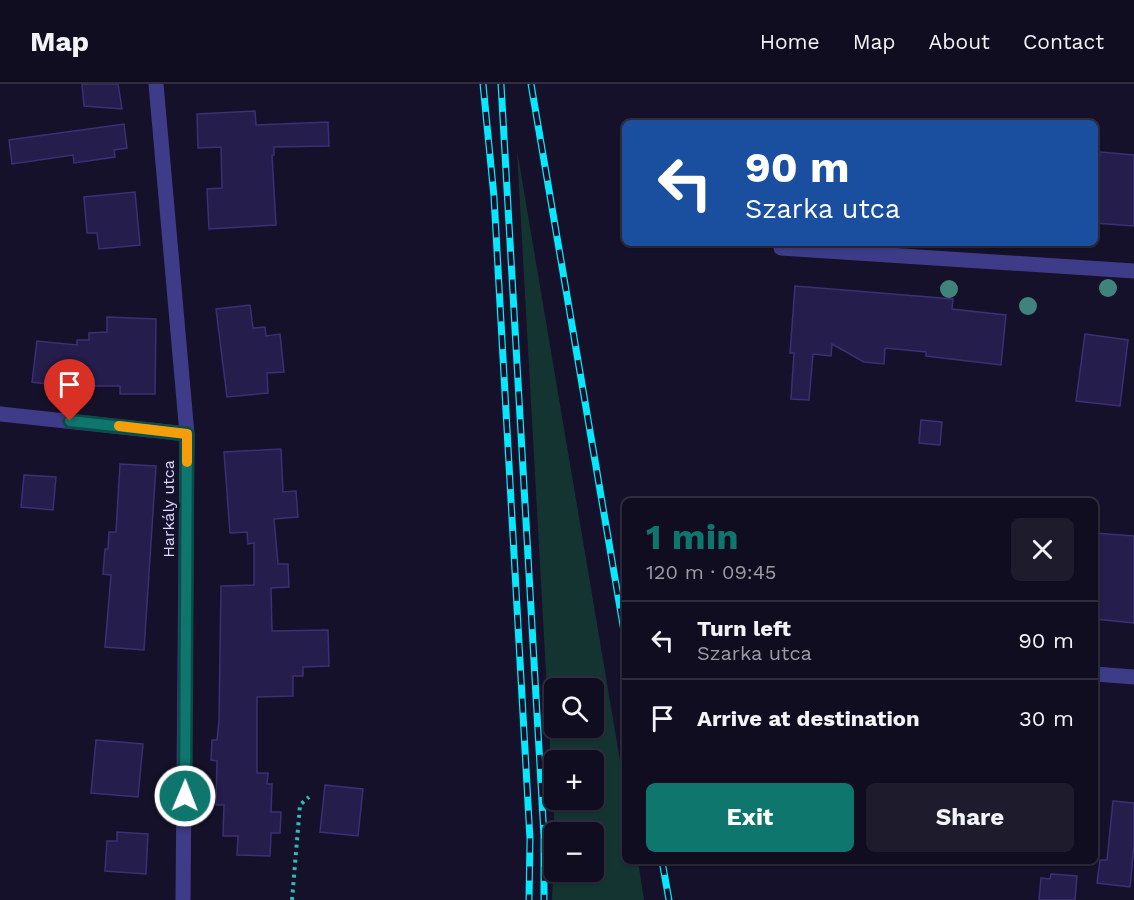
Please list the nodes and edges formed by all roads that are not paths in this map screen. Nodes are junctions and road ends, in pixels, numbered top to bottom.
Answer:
1 (156, 84) edge
2 (780, 248) dead end
3 (1134, 271) edge
4 (0, 414) edge
5 (187, 434) junction
6 (1098, 674) edge
7 (1134, 677) edge
8 (183, 900) edge

1 - 5 street, Harkály utca
2 - 3 street
4 - 5 street
5 - 8 street, Harkály utca
6 - 7 street

